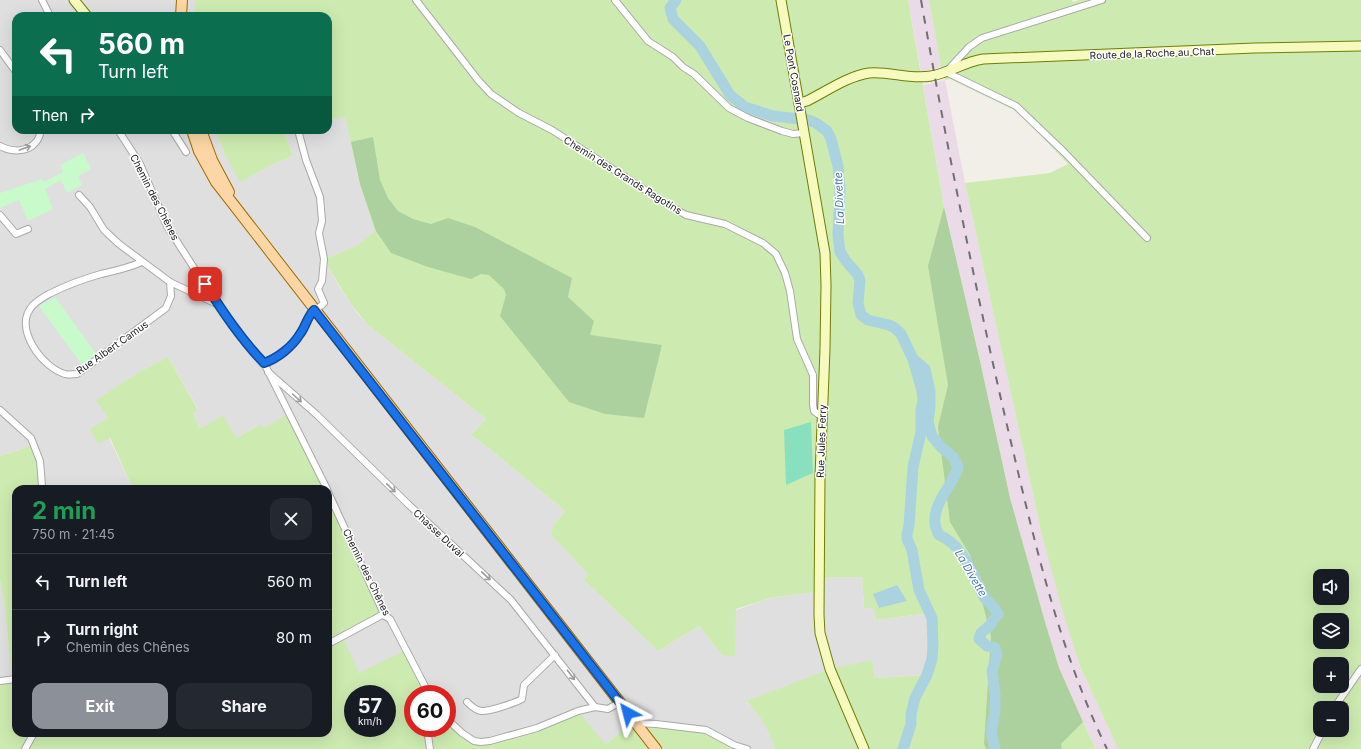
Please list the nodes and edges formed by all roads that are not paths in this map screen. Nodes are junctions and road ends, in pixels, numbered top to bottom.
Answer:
1 (42, 0) edge
2 (74, 0) edge
3 (182, 0) edge
4 (188, 0) edge
5 (416, 0) edge
6 (614, 0) edge
7 (781, 0) edge
8 (1102, 0) edge
9 (48, 12) edge
10 (84, 12) edge
11 (180, 12) edge
12 (187, 12) edge
13 (1361, 46) edge
14 (0, 50) edge
15 (12, 66) edge
16 (946, 72) junction
17 (800, 103) junction
18 (804, 130) junction
19 (40, 134) edge
20 (121, 134) edge
21 (175, 134) edge
22 (202, 134) edge
23 (299, 134) edge
24 (194, 135) edge
25 (0, 146) edge
26 (186, 152) dead end
27 (79, 195) dead end
28 (0, 215) edge
29 (245, 220) junction
30 (28, 229) dead end
31 (1147, 238) dead end
32 (142, 262) junction
33 (170, 282) junction
34 (205, 284) junction
35 (191, 292) junction
36 (219, 305) junction
37 (314, 310) junction
38 (264, 363) junction
39 (268, 372) junction
40 (0, 410) edge
41 (822, 416) junction
42 (42, 485) edge
43 (325, 485) edge
44 (332, 501) edge
45 (385, 616) junction
46 (332, 642) edge
47 (555, 655) junction
48 (1361, 669) edge
49 (12, 680) edge
50 (0, 682) edge
51 (422, 682) junction
52 (422, 685) edge
53 (424, 685) edge
54 (1339, 701) edge
55 (467, 702) dead end
56 (620, 702) junction
57 (595, 707) junction
58 (636, 723) junction
59 (456, 727) edge
60 (32, 737) edge
61 (428, 737) edge
62 (1319, 737) edge
63 (25, 749) edge
64 (430, 749) edge
65 (656, 749) edge
66 (747, 749) edge
67 (864, 749) edge
68 (1313, 749) edge

1 - 9 street
2 - 10 main road
3 - 11 main road
4 - 12 main road
5 - 41 street, Chemin des Grands Ragotins
6 - 18 street
7 - 17 main road, Le Pont Cosnard
8 - 16 street
13 - 16 main road, Route de la Roche au Chat
14 - 15 street
16 - 17 main road, Route de la Roche au Chat
16 - 31 street
17 - 18 main road, Le Pont Cosnard
18 - 41 main road, Rue Jules Ferry
25 -> 19 street
20 - 34 street, Chemin des Chênes
21 - 26 street
22 - 29 main road
23 - 37 street
24 - 29 main road
27 - 32 street
28 - 30 street
29 - 37 main road
32 - 33 street
32 - 33 street, Rue Albert Camus
33 - 35 street
34 - 35 street
34 - 36 street, Chemin des Chênes
35 - 36 street
36 - 38 street, Chemin des Chênes
37 - 38 street
37 - 56 main road
38 - 39 street, Chemin des Chênes
39 - 43 street, Chemin des Chênes
39 -> 47 street, Chasse Duval
40 - 42 street
41 - 67 main road, Rue Jules Ferry
44 - 45 street, Chemin des Chênes
45 - 46 street
45 - 51 street, Chemin des Chênes
47 - 55 street
47 -> 57 street, Chasse Duval
48 - 54 street
49 - 50 street
51 - 52 street
51 - 53 street, Chemin des Chênes
56 - 57 street
56 - 58 main road
57 - 59 street
58 - 65 main road
58 - 66 street
60 - 63 street
61 - 64 street
62 - 68 street

